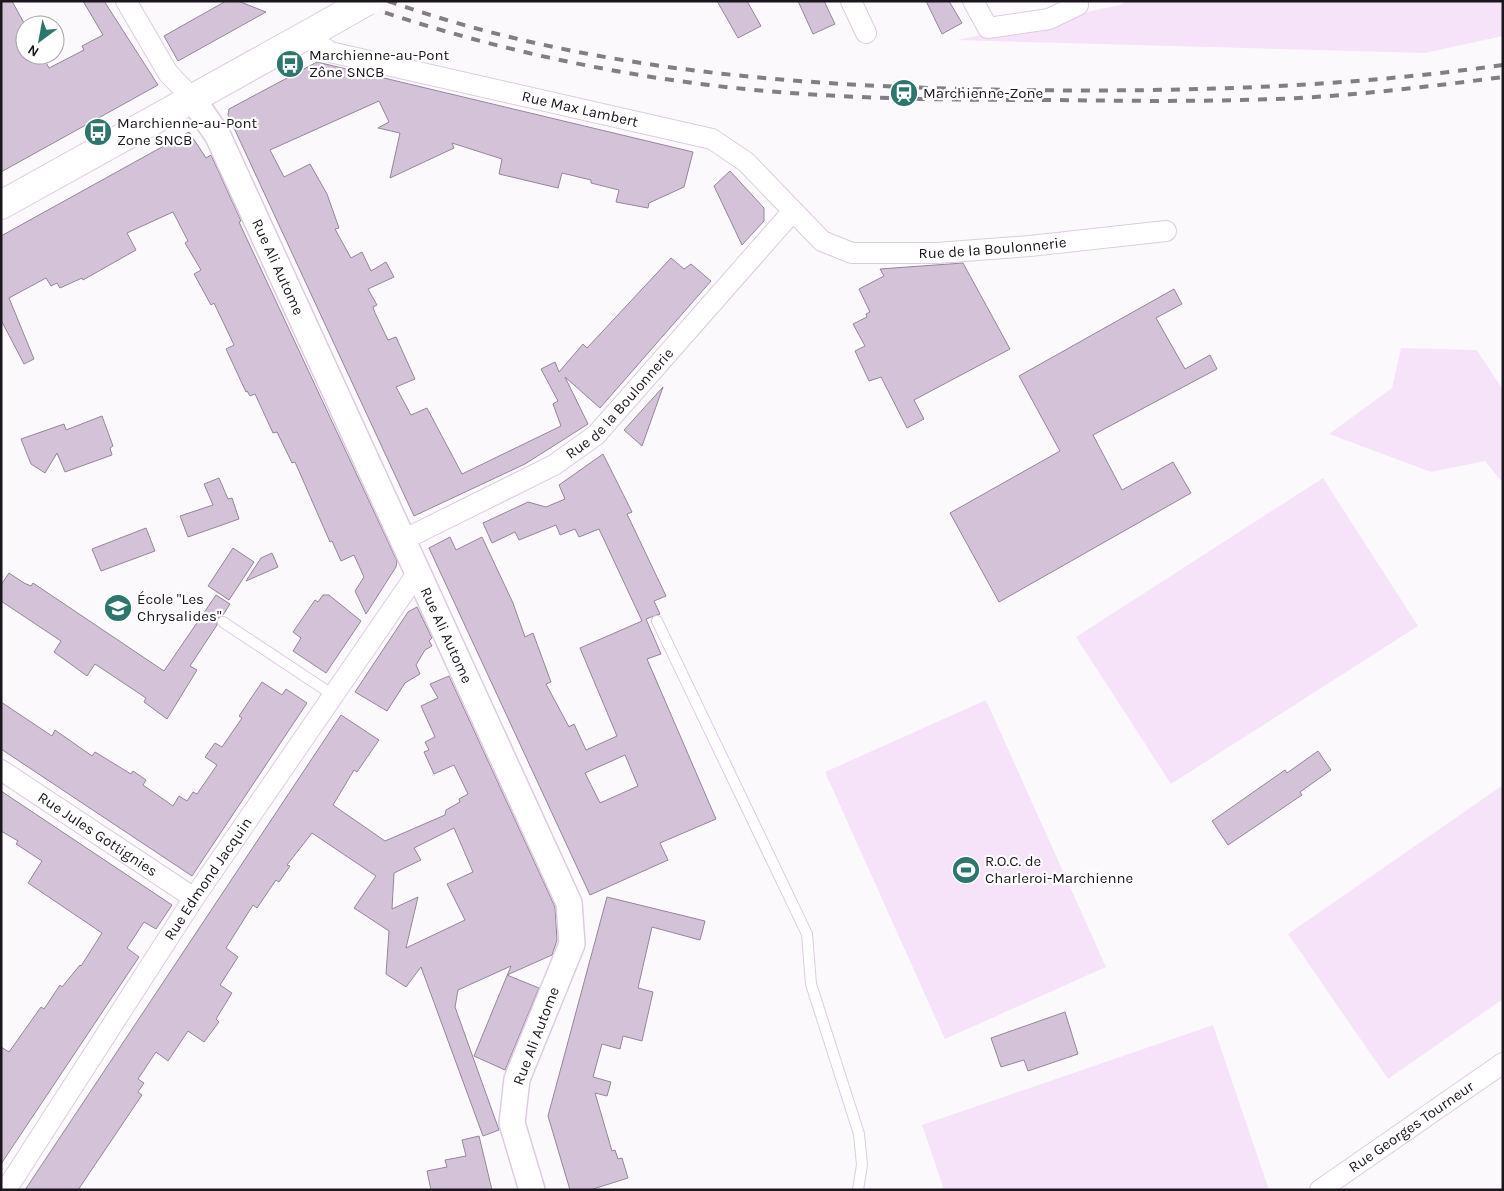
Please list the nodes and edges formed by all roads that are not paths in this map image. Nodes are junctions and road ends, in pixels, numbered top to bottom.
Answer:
1 (126, 1) edge
2 (367, 1) edge
3 (851, 1) edge
4 (973, 1) edge
5 (1081, 2) edge
6 (315, 30) junction
7 (866, 33) dead end
8 (192, 98) junction
9 (1, 205) edge
10 (793, 211) junction
11 (1166, 231) dead end
12 (822, 241) joint
13 (403, 540) junction
14 (418, 572) junction
15 (658, 621) dead end
16 (222, 622) dead end
17 (333, 695) junction
18 (1, 770) edge
19 (194, 898) junction
20 (1503, 1062) edge
21 (6, 1190) edge
22 (532, 1190) edge
23 (858, 1190) edge
24 (1320, 1190) edge

1 - 8 street
2 - 6 main road, bridge
3 - 7 street
4 - 5 street
6 - 8 main road
6 - 10 street, Rue Max Lambert
8 - 9 main road
8 - 13 street, Rue Ali Autome
10 - 12 street, Rue Max Lambert
10 - 13 street, Rue de la Boulonnerie
11 - 12 street, Rue de la Boulonnerie
13 - 14 street, Rue Ali Autome
14 - 17 street, Rue Edmond Jacquin
14 - 22 street, Rue Ali Autome
15 - 23 lane
16 - 17 lane
17 - 19 street, Rue Edmond Jacquin
18 - 19 street, Rue Jules Gottignies
19 - 21 street, Rue Edmond Jacquin
20 - 24 street, Rue Georges Tourneur

